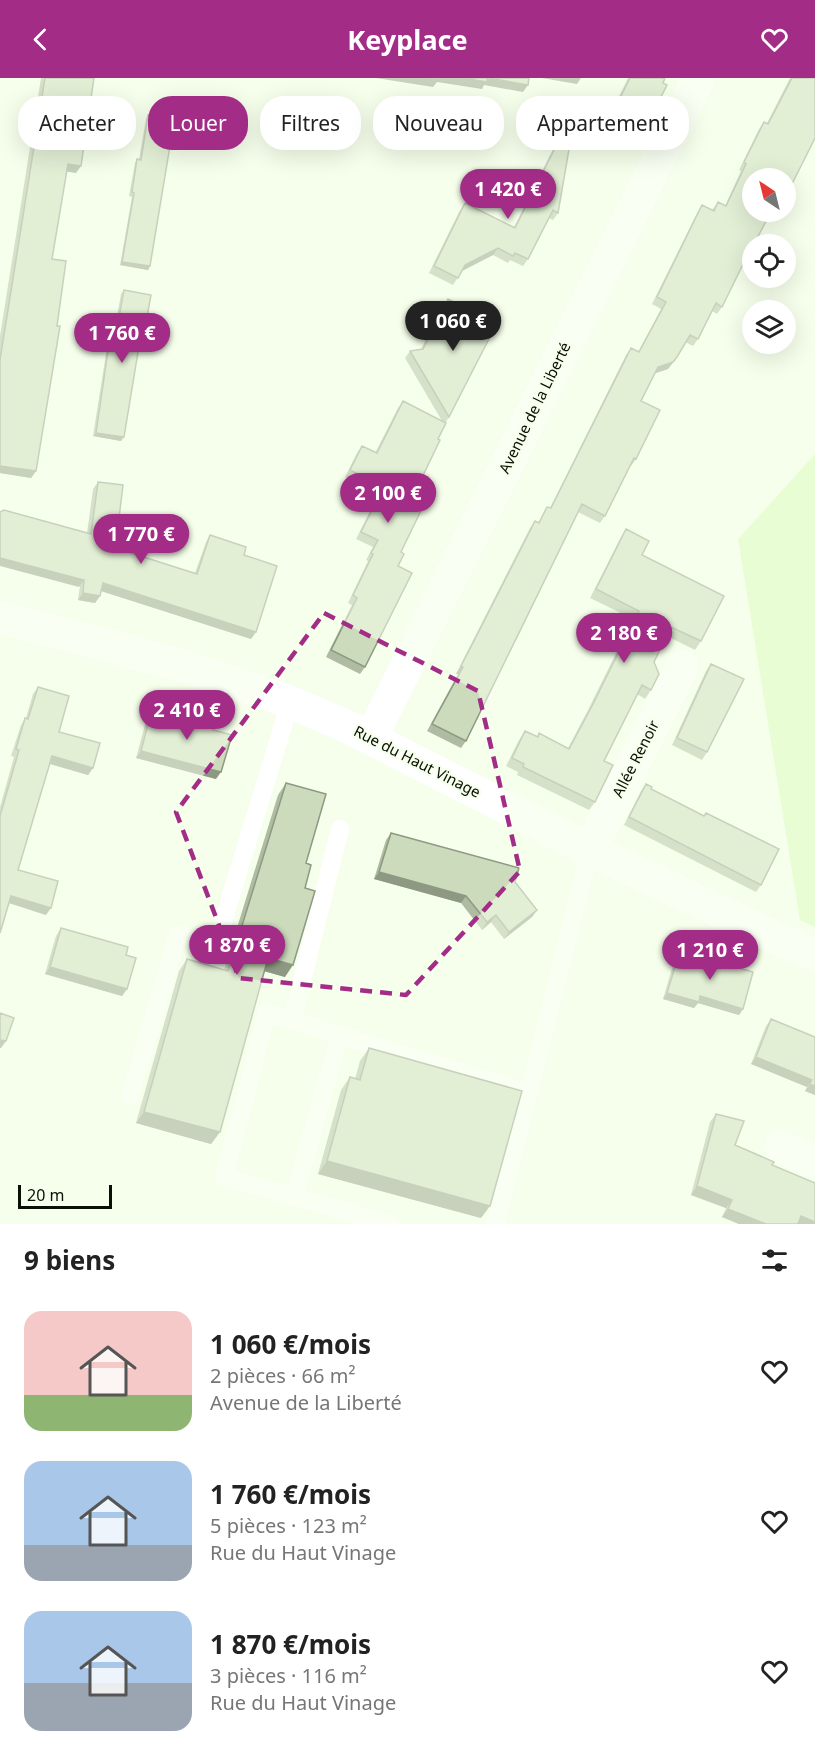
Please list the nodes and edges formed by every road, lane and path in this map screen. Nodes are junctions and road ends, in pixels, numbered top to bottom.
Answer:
1 (699, 78) edge
2 (2, 626) edge
3 (682, 667) dead end
4 (290, 703) junction
5 (371, 738) junction
6 (340, 829) dead end
7 (590, 850) junction
8 (815, 955) edge
9 (292, 1021) junction
10 (340, 1035) junction
11 (529, 1093) junction
12 (130, 1096) dead end
13 (781, 1147) dead end
14 (815, 1162) edge
15 (294, 1197) junction
16 (390, 1224) edge
17 (496, 1224) edge

1 - 5 street, Avenue de la Liberté
2 - 4 street, Rue du Haut Vinage
3 - 7 street, Allée Renoir
4 - 5 street, Rue du Haut Vinage
4 - 12 lane
5 - 7 street, Rue du Haut Vinage
6 - 9 lane
7 - 8 street, Rue du Haut Vinage
7 - 11 lane
9 - 10 lane
9 - 15 lane
10 - 11 lane
10 - 15 lane
11 - 17 lane
13 - 14 street
15 - 16 lane

